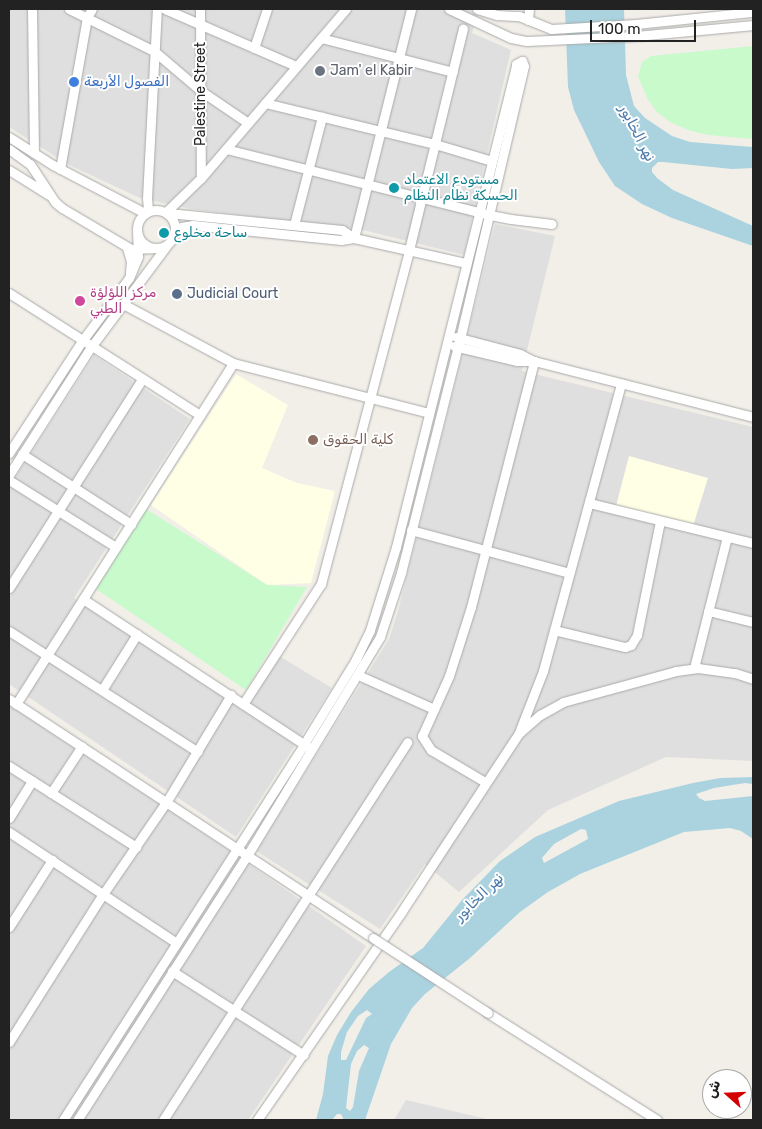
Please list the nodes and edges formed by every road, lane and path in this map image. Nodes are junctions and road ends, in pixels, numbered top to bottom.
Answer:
1 (32, 9) edge
2 (69, 9) edge
3 (156, 9) edge
4 (165, 9) edge
5 (200, 9) edge
6 (267, 9) edge
7 (346, 9) edge
8 (411, 9) edge
9 (449, 9) edge
10 (477, 9) edge
11 (529, 9) edge
12 (510, 12) edge
13 (753, 12) edge
14 (90, 13) edge
15 (528, 20) junction
16 (658, 22) junction
17 (753, 25) edge
18 (200, 26) junction
19 (464, 28) dead end
20 (660, 34) junction
21 (321, 38) junction
22 (254, 48) junction
23 (154, 51) junction
24 (398, 58) junction
25 (296, 66) junction
26 (452, 72) junction
27 (202, 90) junction
28 (265, 103) junction
29 (322, 117) junction
30 (248, 123) junction
31 (380, 131) junction
32 (9, 137) edge
33 (435, 144) junction
34 (226, 148) junction
35 (9, 150) edge
36 (34, 153) junction
37 (492, 162) junction
38 (60, 169) junction
39 (308, 169) junction
40 (9, 170) edge
41 (201, 178) junction
42 (367, 184) junction
43 (51, 196) junction
44 (422, 198) junction
45 (147, 212) junction
46 (479, 212) junction
47 (167, 213) junction
48 (490, 214) junction
49 (552, 224) dead end
50 (294, 225) junction
51 (176, 228) junction
52 (138, 233) junction
53 (354, 238) junction
54 (167, 245) junction
55 (127, 248) junction
56 (158, 248) junction
57 (139, 250) junction
58 (409, 250) junction
59 (466, 263) junction
60 (129, 278) junction
61 (9, 293) edge
62 (123, 304) junction
63 (447, 340) junction
64 (82, 341) junction
65 (459, 343) junction
66 (91, 347) junction
67 (534, 361) junction
68 (234, 363) junction
69 (142, 379) junction
70 (621, 383) junction
71 (370, 398) junction
72 (429, 413) junction
73 (200, 415) junction
74 (753, 417) edge
75 (9, 453) edge
76 (22, 454) junction
77 (9, 475) edge
78 (9, 480) edge
79 (73, 487) junction
80 (589, 503) junction
81 (58, 511) junction
82 (660, 521) junction
83 (131, 524) junction
84 (411, 530) junction
85 (727, 537) junction
86 (753, 544) edge
87 (116, 548) junction
88 (486, 550) junction
89 (569, 573) junction
90 (9, 588) edge
91 (83, 599) junction
92 (708, 611) junction
93 (753, 622) edge
94 (554, 630) junction
95 (9, 631) edge
96 (136, 634) junction
97 (47, 656) junction
98 (694, 668) junction
99 (358, 675) junction
100 (753, 679) edge
101 (102, 690) junction
102 (231, 695) junction
103 (13, 702) edge
104 (244, 704) junction
105 (434, 709) junction
106 (519, 733) junction
107 (408, 742) dead end
108 (304, 744) junction
109 (82, 746) junction
110 (312, 750) junction
111 (198, 752) junction
112 (9, 766) edge
113 (32, 781) junction
114 (485, 782) junction
115 (51, 793) junction
116 (167, 801) junction
117 (9, 818) edge
118 (9, 832) edge
119 (136, 847) junction
120 (238, 848) junction
121 (248, 854) junction
122 (52, 860) junction
123 (103, 894) junction
124 (308, 894) junction
125 (9, 927) edge
126 (177, 943) junction
127 (172, 971) junction
128 (233, 1010) junction
129 (9, 1042) edge
130 (304, 1055) junction
131 (63, 1120) edge
132 (77, 1120) edge
133 (164, 1120) edge
134 (257, 1120) edge
135 (657, 1120) edge

1 - 36 street
2 - 14 street
3 - 23 street
4 - 18 street
5 - 18 street, Palestine Street
6 - 22 street
7 - 21 street
8 - 24 street
9 - 20 street
10 - 12 street
11 - 15 street
12 - 15 street
13 - 16 street
14 - 23 street
14 - 38 street
15 - 16 street
16 - 20 street
17 - 20 street
18 - 22 street
18 - 27 street, Palestine Street
19 - 26 street
21 - 24 street
21 - 25 street
22 - 25 street
23 - 27 street
23 - 45 street
24 - 26 street
24 - 31 street
25 - 28 street
26 - 33 street
27 - 30 street
27 - 41 street, Palestine Street
28 - 29 street
28 - 30 street
29 - 31 street
29 - 39 street
30 - 34 street
31 - 33 street
31 - 42 street
32 - 36 street
33 - 37 street
33 - 44 street
34 - 39 street
34 - 41 street
35 - 43 street
36 - 38 street
37 - 46 street
37 - 48 street
38 - 45 street
39 - 42 street
39 - 50 street
40 - 43 street
41 - 47 street
42 - 44 street
42 - 53 street
43 - 55 street
44 - 46 street
44 - 58 street
45 - 47 street
45 - 52 street
46 - 48 street
46 - 59 street
47 - 50 street
47 - 51 street
48 - 49 street
48 - 65 street
50 - 53 street
51 - 53 street
51 - 54 street
52 - 56 street
52 - 57 street
53 - 58 street
54 - 56 street
54 - 62 street
55 - 57 street
55 - 60 street
56 - 57 street
57 - 60 street
58 - 59 street
58 - 71 street
59 - 63 street
60 - 64 street
61 - 64 street
62 - 66 street
62 - 68 street
63 - 65 street
63 - 72 street
64 - 66 street
64 - 75 street
65 - 67 street
65 - 84 street
66 - 69 street
66 - 76 street
67 - 70 street
67 - 88 street
68 - 71 street
68 - 73 street
69 - 73 street
69 - 79 street
70 - 74 street
70 - 80 street
71 - 72 street
71 - 104 street
72 - 108 street
73 - 83 street
76 - 77 street
76 - 79 street
78 - 81 street
79 - 81 street
79 - 83 street
80 - 82 street
80 - 89 street
81 - 87 street
81 - 90 street
82 - 85 street
82 - 94 street
83 - 87 street
84 - 88 street
84 - 99 street
85 - 86 street
85 - 92 street
87 - 91 street
88 - 89 street
88 - 105 street
89 - 94 street
91 - 96 street
91 - 97 street
92 - 93 street
92 - 98 street
94 - 106 street
95 - 97 street
96 - 101 street
96 - 102 street
97 - 101 street
97 - 103 street
98 - 100 street
98 - 106 street
99 - 105 street
99 - 110 street
101 - 111 street
102 - 104 street
102 - 111 street
103 - 109 street
104 - 108 street
105 - 114 street
106 - 114 street
107 - 124 street
108 - 110 street
108 - 120 street
109 - 115 street
109 - 116 street
110 - 121 street
111 - 116 street
112 - 113 street
113 - 115 street
113 - 117 street
114 - 130 street
115 - 119 street
116 - 119 street
116 - 120 street
118 - 122 street
119 - 123 street
120 - 121 street
120 - 126 street
121 - 124 street
121 - 127 street
122 - 123 street
122 - 125 street
123 - 126 street
123 - 129 street
124 - 128 street
124 - 135 street, bridge
126 - 131 street
127 - 128 street
127 - 132 street
128 - 130 street
128 - 133 street
130 - 134 street

